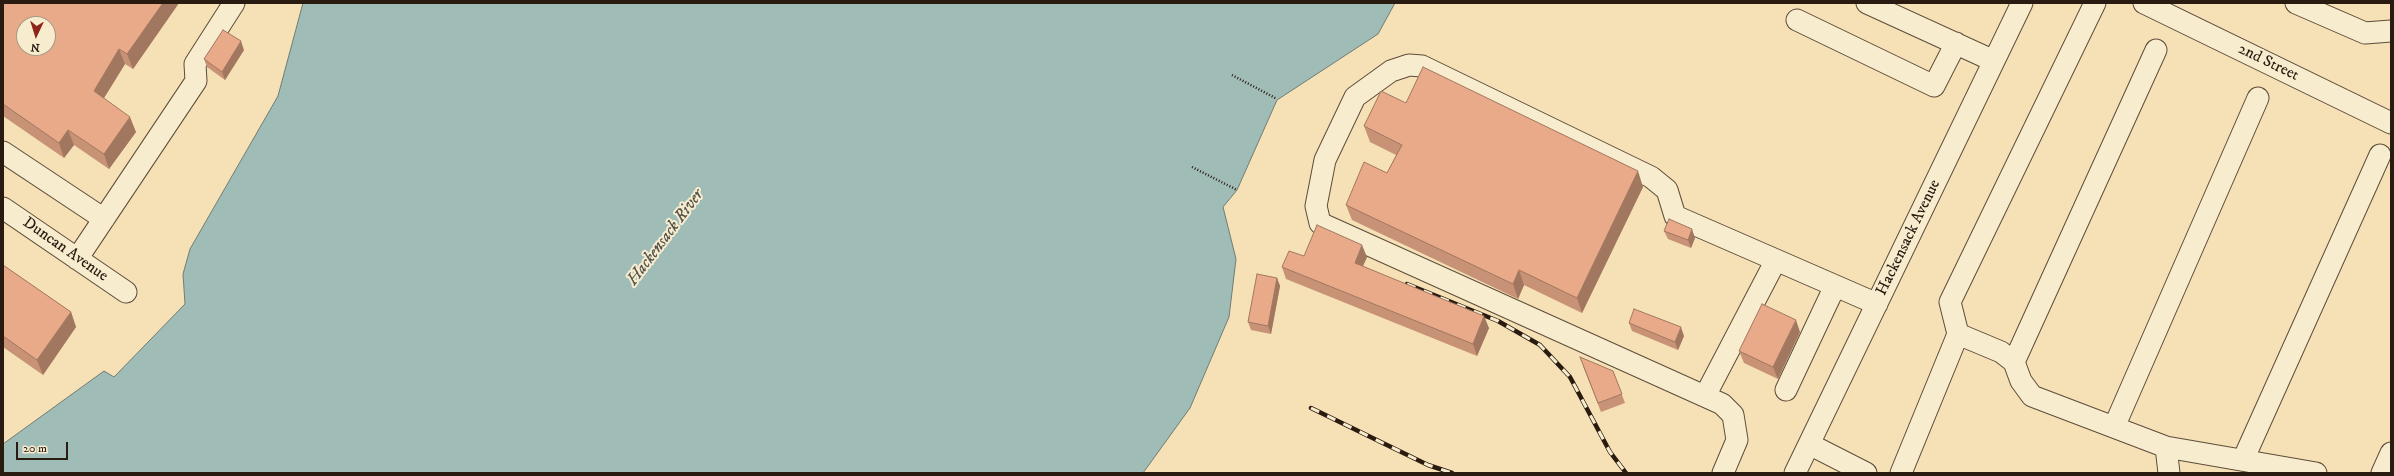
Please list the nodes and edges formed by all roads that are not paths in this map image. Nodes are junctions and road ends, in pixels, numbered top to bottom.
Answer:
1 (234, 3) edge
2 (1867, 3) edge
3 (2022, 3) edge
4 (2095, 3) edge
5 (2144, 3) edge
6 (2296, 3) edge
7 (1797, 20) dead end
8 (2391, 32) edge
9 (1956, 43) junction
10 (2156, 50) dead end
11 (1994, 61) junction
12 (2258, 98) dead end
13 (2391, 123) edge
14 (3, 152) edge
15 (2380, 156) dead end
16 (3, 208) edge
17 (104, 219) junction
18 (77, 259) junction
19 (1776, 260) junction
20 (1835, 286) junction
21 (126, 292) dead end
22 (1877, 304) junction
23 (1958, 334) junction
24 (2014, 362) junction
25 (1786, 390) dead end
26 (1704, 396) junction
27 (2114, 427) junction
28 (1809, 444) junction
29 (2166, 447) junction
30 (2391, 453) edge
31 (2243, 460) junction
32 (1723, 473) edge
33 (1795, 473) edge
34 (1866, 473) edge
35 (1901, 473) edge
36 (2169, 473) edge
37 (2316, 473) edge
38 (2382, 473) edge

1 - 17 street
2 - 9 street
3 - 11 street, Hackensack Avenue
4 - 23 street
5 - 13 street, 2nd Street
6 - 8 street
7 - 9 street
9 - 11 street
10 - 24 street
11 - 22 street, Hackensack Avenue
12 - 27 street
14 - 17 street
15 - 31 street
16 - 18 street, Duncan Avenue
17 - 18 street
18 - 21 street, Duncan Avenue
19 - 20 street
19 - 26 street
19 - 26 street
20 - 22 street
20 - 25 street
22 - 28 street, Hackensack Avenue
23 - 24 street
23 - 35 street
24 - 27 street
26 - 32 street
27 - 29 street
28 - 33 street, Hackensack Avenue
28 - 34 street
29 - 31 street
29 - 36 street
30 - 38 street
31 - 37 street

